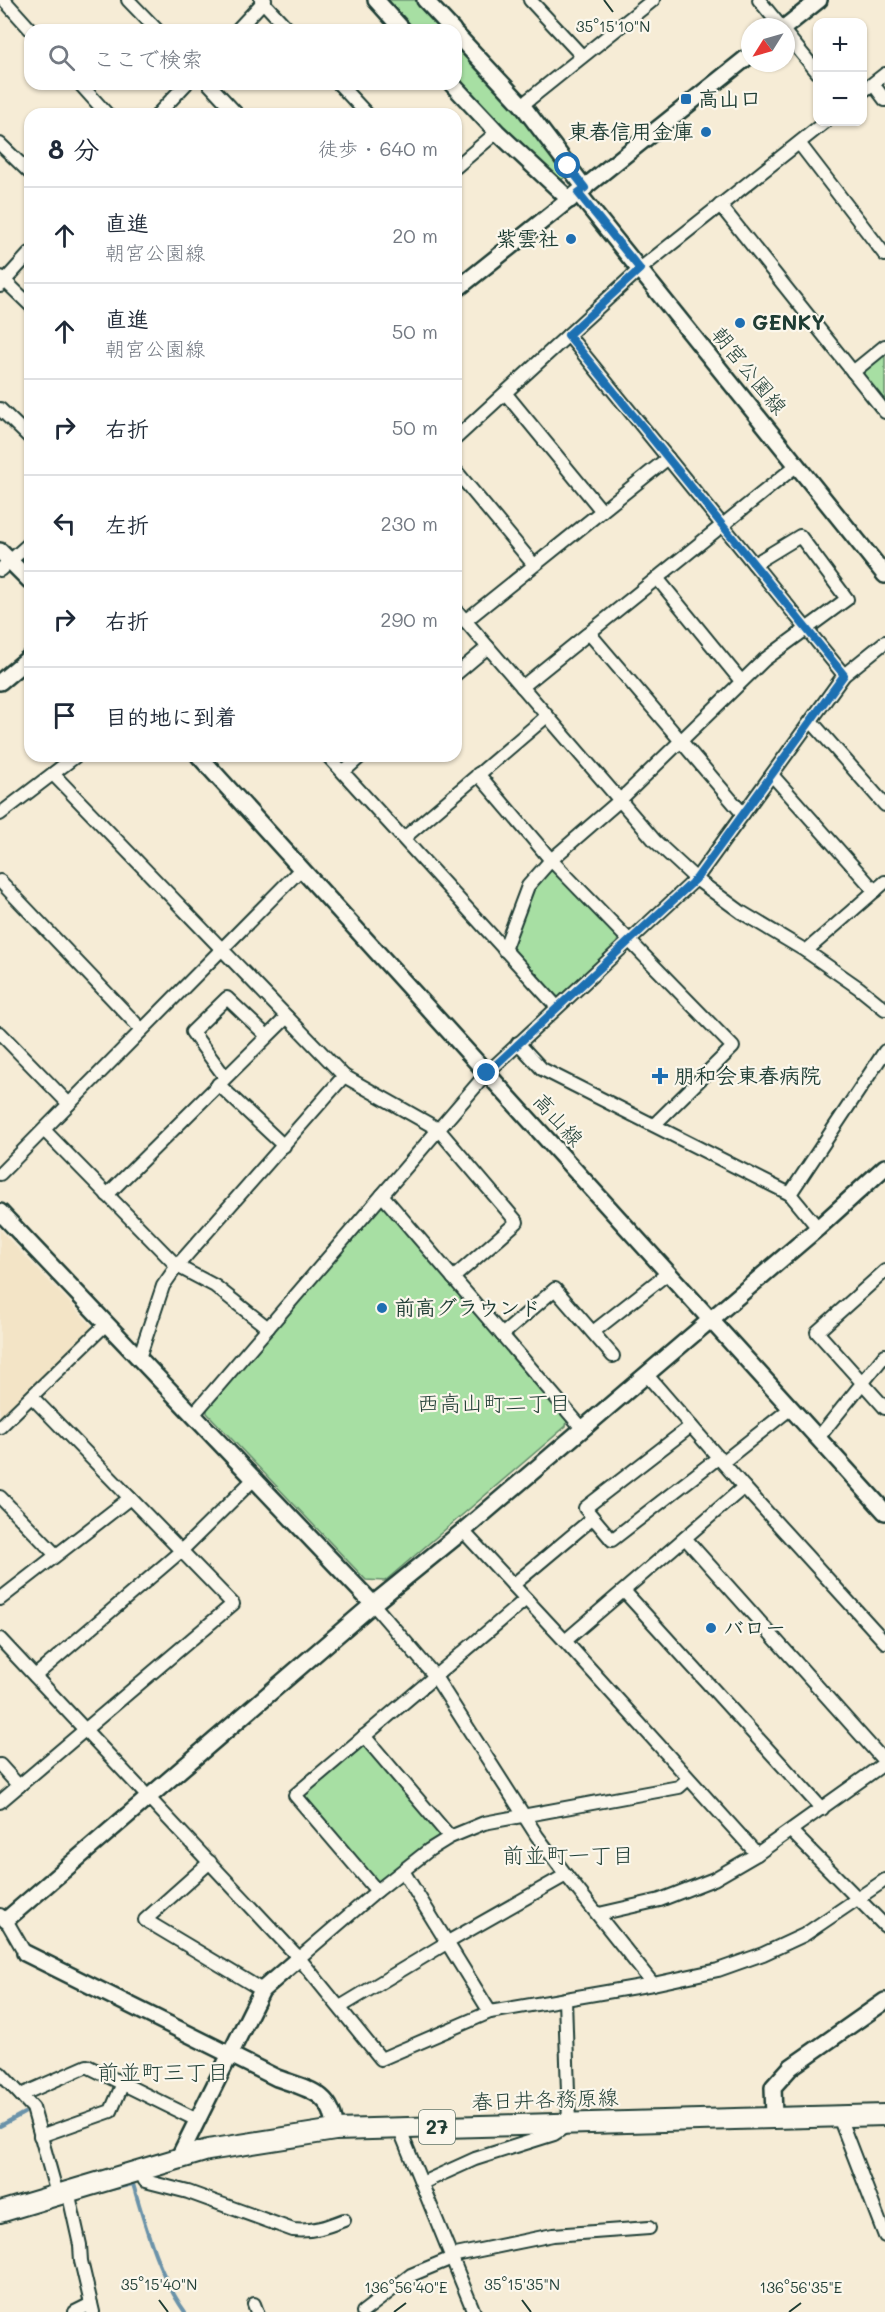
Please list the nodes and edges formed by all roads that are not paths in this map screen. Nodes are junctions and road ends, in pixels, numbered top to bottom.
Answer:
1 (4, 0) edge
2 (128, 0) edge
3 (376, 0) edge
4 (425, 0) edge
5 (530, 0) edge
6 (759, 0) edge
7 (819, 0) edge
8 (263, 1) edge
9 (650, 1) edge
10 (775, 18) edge
11 (795, 18) edge
12 (26, 24) edge
13 (151, 24) edge
14 (242, 24) edge
15 (284, 24) edge
16 (398, 24) edge
17 (447, 24) edge
18 (462, 40) edge
19 (795, 45) edge
20 (582, 56) junction
21 (741, 62) edge
22 (816, 72) edge
23 (885, 74) edge
24 (868, 88) edge
25 (85, 90) edge
26 (180, 90) edge
27 (214, 90) edge
28 (345, 90) edge
29 (458, 90) edge
30 (885, 100) edge
31 (522, 105) junction
32 (102, 108) edge
33 (164, 108) edge
34 (231, 108) edge
35 (362, 108) edge
36 (820, 126) edge
37 (497, 132) junction
38 (799, 143) junction
39 (0, 144) edge
40 (462, 162) edge
41 (24, 167) edge
42 (578, 194) junction
43 (720, 206) junction
44 (885, 255) edge
45 (24, 259) edge
46 (640, 269) junction
47 (2, 281) edge
48 (462, 285) edge
49 (24, 300) edge
50 (568, 335) junction
51 (885, 346) edge
52 (853, 372) junction
53 (506, 394) junction
54 (0, 409) edge
55 (885, 411) edge
56 (24, 432) edge
57 (462, 433) edge
58 (668, 458) junction
59 (797, 465) junction
60 (462, 478) edge
61 (602, 511) junction
62 (722, 525) junction
63 (24, 547) edge
64 (4, 561) edge
65 (754, 564) junction
66 (534, 565) junction
67 (885, 575) edge
68 (24, 576) edge
69 (657, 578) junction
70 (462, 617) edge
71 (465, 621) junction
72 (806, 627) junction
73 (589, 633) junction
74 (885, 642) edge
75 (488, 647) junction
76 (24, 662) edge
77 (462, 669) edge
78 (844, 675) junction
79 (741, 681) junction
80 (0, 682) edge
81 (522, 687) junction
82 (547, 716) junction
83 (811, 721) junction
84 (681, 741) junction
85 (68, 762) edge
86 (206, 762) edge
87 (334, 762) edge
88 (354, 762) edge
89 (343, 772) junction
90 (53, 774) junction
91 (478, 774) junction
92 (772, 775) junction
93 (619, 801) junction
94 (885, 805) edge
95 (0, 814) edge
96 (743, 814) junction
97 (404, 838) junction
98 (551, 860) junction
99 (300, 870) junction
100 (696, 879) junction
101 (0, 882) edge
102 (880, 886) edge
103 (630, 941) junction
104 (221, 950) junction
105 (504, 950) junction
106 (806, 951) junction
107 (557, 1007) junction
108 (885, 1009) edge
109 (286, 1017) junction
110 (141, 1029) junction
111 (0, 1033) edge
112 (267, 1036) junction
113 (518, 1043) junction
114 (885, 1051) edge
115 (487, 1073) junction
116 (344, 1076) junction
117 (221, 1081) junction
118 (69, 1104) junction
119 (654, 1125) junction
120 (438, 1129) junction
121 (44, 1130) junction
122 (284, 1146) junction
123 (885, 1167) edge
124 (0, 1174) edge
125 (790, 1194) junction
126 (107, 1195) junction
127 (382, 1195) junction
128 (0, 1212) edge
129 (818, 1228) junction
130 (177, 1266) junction
131 (885, 1270) edge
132 (668, 1273) junction
133 (453, 1278) junction
134 (710, 1320) junction
135 (106, 1324) junction
136 (268, 1328) junction
137 (594, 1332) junction
138 (502, 1335) junction
139 (885, 1355) edge
140 (613, 1356) dead end
141 (139, 1358) junction
142 (646, 1374) junction
143 (862, 1383) junction
144 (32, 1397) junction
145 (791, 1408) junction
146 (885, 1408) edge
147 (193, 1415) junction
148 (691, 1426) junction
149 (0, 1427) edge
150 (582, 1428) junction
151 (818, 1438) junction
152 (721, 1459) junction
153 (255, 1478) junction
154 (744, 1487) junction
155 (0, 1497) edge
156 (130, 1498) junction
157 (885, 1512) edge
158 (592, 1518) junction
159 (463, 1531) junction
160 (685, 1538) junction
161 (181, 1551) junction
162 (56, 1555) junction
163 (513, 1585) junction
164 (624, 1591) junction
165 (0, 1599) edge
166 (526, 1599) junction
167 (373, 1604) junction
168 (0, 1639) edge
169 (565, 1641) junction
170 (885, 1641) edge
171 (434, 1675) junction
172 (35, 1676) junction
173 (86, 1729) junction
174 (364, 1736) junction
175 (885, 1763) edge
176 (0, 1765) edge
177 (688, 1779) junction
178 (19, 1786) junction
179 (149, 1796) junction
180 (0, 1802) edge
181 (822, 1809) junction
182 (524, 1815) junction
183 (791, 1831) junction
184 (450, 1837) junction
185 (757, 1854) junction
186 (210, 1862) junction
187 (403, 1871) junction
188 (566, 1875) junction
189 (885, 1880) edge
190 (377, 1891) junction
191 (858, 1899) junction
192 (599, 1914) junction
193 (3, 1917) edge
194 (885, 1926) edge
195 (448, 1942) junction
196 (25, 1953) joint
197 (299, 1958) junction
198 (652, 1984) junction
199 (262, 1990) junction
200 (565, 1999) junction
201 (885, 2001) edge
202 (340, 2007) junction
203 (490, 2012) junction
204 (230, 2054) junction
205 (0, 2073) edge
206 (123, 2084) junction
207 (21, 2095) junction
208 (885, 2115) edge
209 (774, 2117) junction
210 (839, 2117) junction
211 (197, 2120) junction
212 (569, 2124) junction
213 (399, 2128) junction
214 (335, 2130) junction
215 (40, 2136) junction
216 (179, 2157) junction
217 (140, 2170) junction
218 (422, 2183) junction
219 (63, 2193) junction
220 (0, 2212) edge
221 (344, 2220) dead end
222 (649, 2228) dead end
223 (885, 2236) edge
224 (452, 2257) junction
225 (92, 2308) edge
226 (75, 2312) edge
227 (363, 2312) edge
228 (474, 2312) edge

1 - 12 street
2 - 13 street
3 - 16 street
4 - 17 street
5 - 20 street
6 - 10 street
7 - 11 street
8 - 14 street
8 - 15 street
9 - 20 street
18 - 31 street, 朝宮公園線
19 - 22 street
20 - 31 street
21 - 42 street
23 - 24 street
24 - 30 street
25 - 32 street
26 - 33 street
27 - 34 street
28 - 35 street
29 - 37 street, 朝宮公園線
31 - 42 street, 朝宮公園線
36 - 38 street
37 - 40 street
37 - 42 street, 朝宮公園線
38 - 43 street
38 - 44 street
39 - 41 street
42 - 46 street, 朝宮公園線
42 - 48 street
43 - 46 street
43 - 52 street
45 - 47 street
46 - 50 street
46 - 59 street, 朝宮公園線
47 - 49 street
50 - 53 street
50 - 58 street
51 - 52 street
52 - 55 street
53 - 57 street
53 - 61 street
54 - 56 street
58 - 61 street
58 - 62 street
59 - 62 street
59 - 67 street, 朝宮公園線
60 - 66 street
61 - 66 street
62 - 65 street
62 - 69 street
63 - 64 street
64 - 68 street
65 - 72 street
65 - 72 street
66 - 71 street
69 - 73 street
69 - 79 street
70 - 71 street
71 - 75 street
72 - 78 street
72 - 79 street
73 - 81 street
73 - 84 street
74 - 78 street
75 - 77 street
75 - 81 street
76 - 80 street
78 - 83 street
79 - 84 street
81 - 82 street
82 - 91 street
82 - 93 street
83 - 92 street
83 - 94 street
84 - 93 street
84 - 96 street
85 - 90 street
86 - 99 street, 高山線
87 - 89 street
88 - 89 street
89 - 97 street
90 - 95 street
90 - 104 street
91 - 97 street
91 - 98 street
92 - 96 street
92 - 102 street
93 - 98 street
93 - 100 street
96 - 100 street
97 - 105 street
98 - 103 street
98 - 105 street
99 - 104 street
99 - 115 street, 高山線
100 - 103 street
100 - 106 street
101 - 110 street
102 - 106 street
103 - 107 street
103 - 119 street
104 - 109 street
104 - 110 street
105 - 107 street
106 - 108 street
107 - 113 street
109 - 112 street
109 - 116 street
110 - 118 street
111 - 118 street
112 - 117 street
112 - 117 street
113 - 115 street
113 - 119 street
114 - 125 street
115 - 120 street
115 - 132 street, 高山線
116 - 120 street
116 - 122 street
117 - 122 street
117 - 126 street
118 - 121 street
119 - 125 street
120 - 127 street
120 - 133 street
121 - 124 street
121 - 126 street
122 - 130 street
123 - 129 street
125 - 129 street
126 - 130 street
127 - 133 street
127 - 136 street
128 - 135 street
129 - 134 street
130 - 136 street
130 - 141 street
131 - 143 street
132 - 134 street, 高山線
132 - 137 street
133 - 138 street
134 - 142 street
134 - 145 street, 高山線
135 - 141 street
135 - 144 street
136 - 147 street
137 - 138 street
137 - 140 street
138 - 150 street
139 - 143 street
141 - 147 street
142 - 148 street
142 - 150 street
143 - 146 street
143 - 151 street
144 - 149 street
144 - 156 street
145 - 151 street, 高山線
145 - 152 street
147 - 153 street
148 - 152 street
148 - 158 street
150 - 159 street
151 - 157 street, 高山線
152 - 154 street
152 - 158 street
153 - 161 street
153 - 167 street
154 - 160 street
154 - 170 street
155 - 162 street
156 - 161 street
156 - 162 street
158 - 163 street
159 - 163 street
159 - 167 street
160 - 164 street
160 - 175 street
161 - 172 street
161 - 173 street
162 - 165 street
163 - 166 street
164 - 169 street
164 - 181 street
166 - 169 street
166 - 171 street
167 - 171 street
167 - 179 street
168 - 172 street
169 - 177 street
171 - 174 street
171 - 182 street
172 - 173 street
173 - 178 street
173 - 179 street
174 - 184 street
174 - 190 street
175 - 181 street
176 - 178 street
177 - 182 street
177 - 185 street
178 - 180 street
179 - 186 street
179 - 193 street
181 - 183 street
182 - 184 street
182 - 188 street
183 - 185 street
183 - 191 street
184 - 187 street
185 - 192 street
186 - 197 street
186 - 199 street
187 - 190 street
187 - 195 street
188 - 192 street
188 - 195 street
189 - 191 street
190 - 197 street
191 - 194 street
191 - 198 street
192 - 198 street
193 - 196 street
195 - 202 street
195 - 203 street
196 - 204 street
197 - 199 street
197 - 202 street
198 - 200 street
199 - 204 street
200 - 203 street
200 - 212 street
201 - 209 street
202 - 203 street
204 - 211 street
204 - 214 street
205 - 207 street
206 - 207 street
206 - 211 street
206 - 215 street
207 - 215 street
208 - 210 main road, 春日井各務原線 / 27
209 - 210 main road, 春日井各務原線 / 27
209 - 212 main road, 春日井各務原線 / 27
210 - 223 street
211 - 216 street
212 - 213 main road, 春日井各務原線 / 27
212 - 218 street
213 - 214 main road, 春日井各務原線 / 27
213 - 218 street
214 - 216 main road, 春日井各務原線 / 27
215 - 219 street
216 - 217 main road, 春日井各務原線 / 27
217 - 219 main road, 春日井各務原線 / 27
217 - 221 street
218 - 224 street
219 - 220 main road, 春日井各務原線 / 27
219 - 225 street
222 - 224 street
224 - 227 street
224 - 228 street
225 - 226 street

